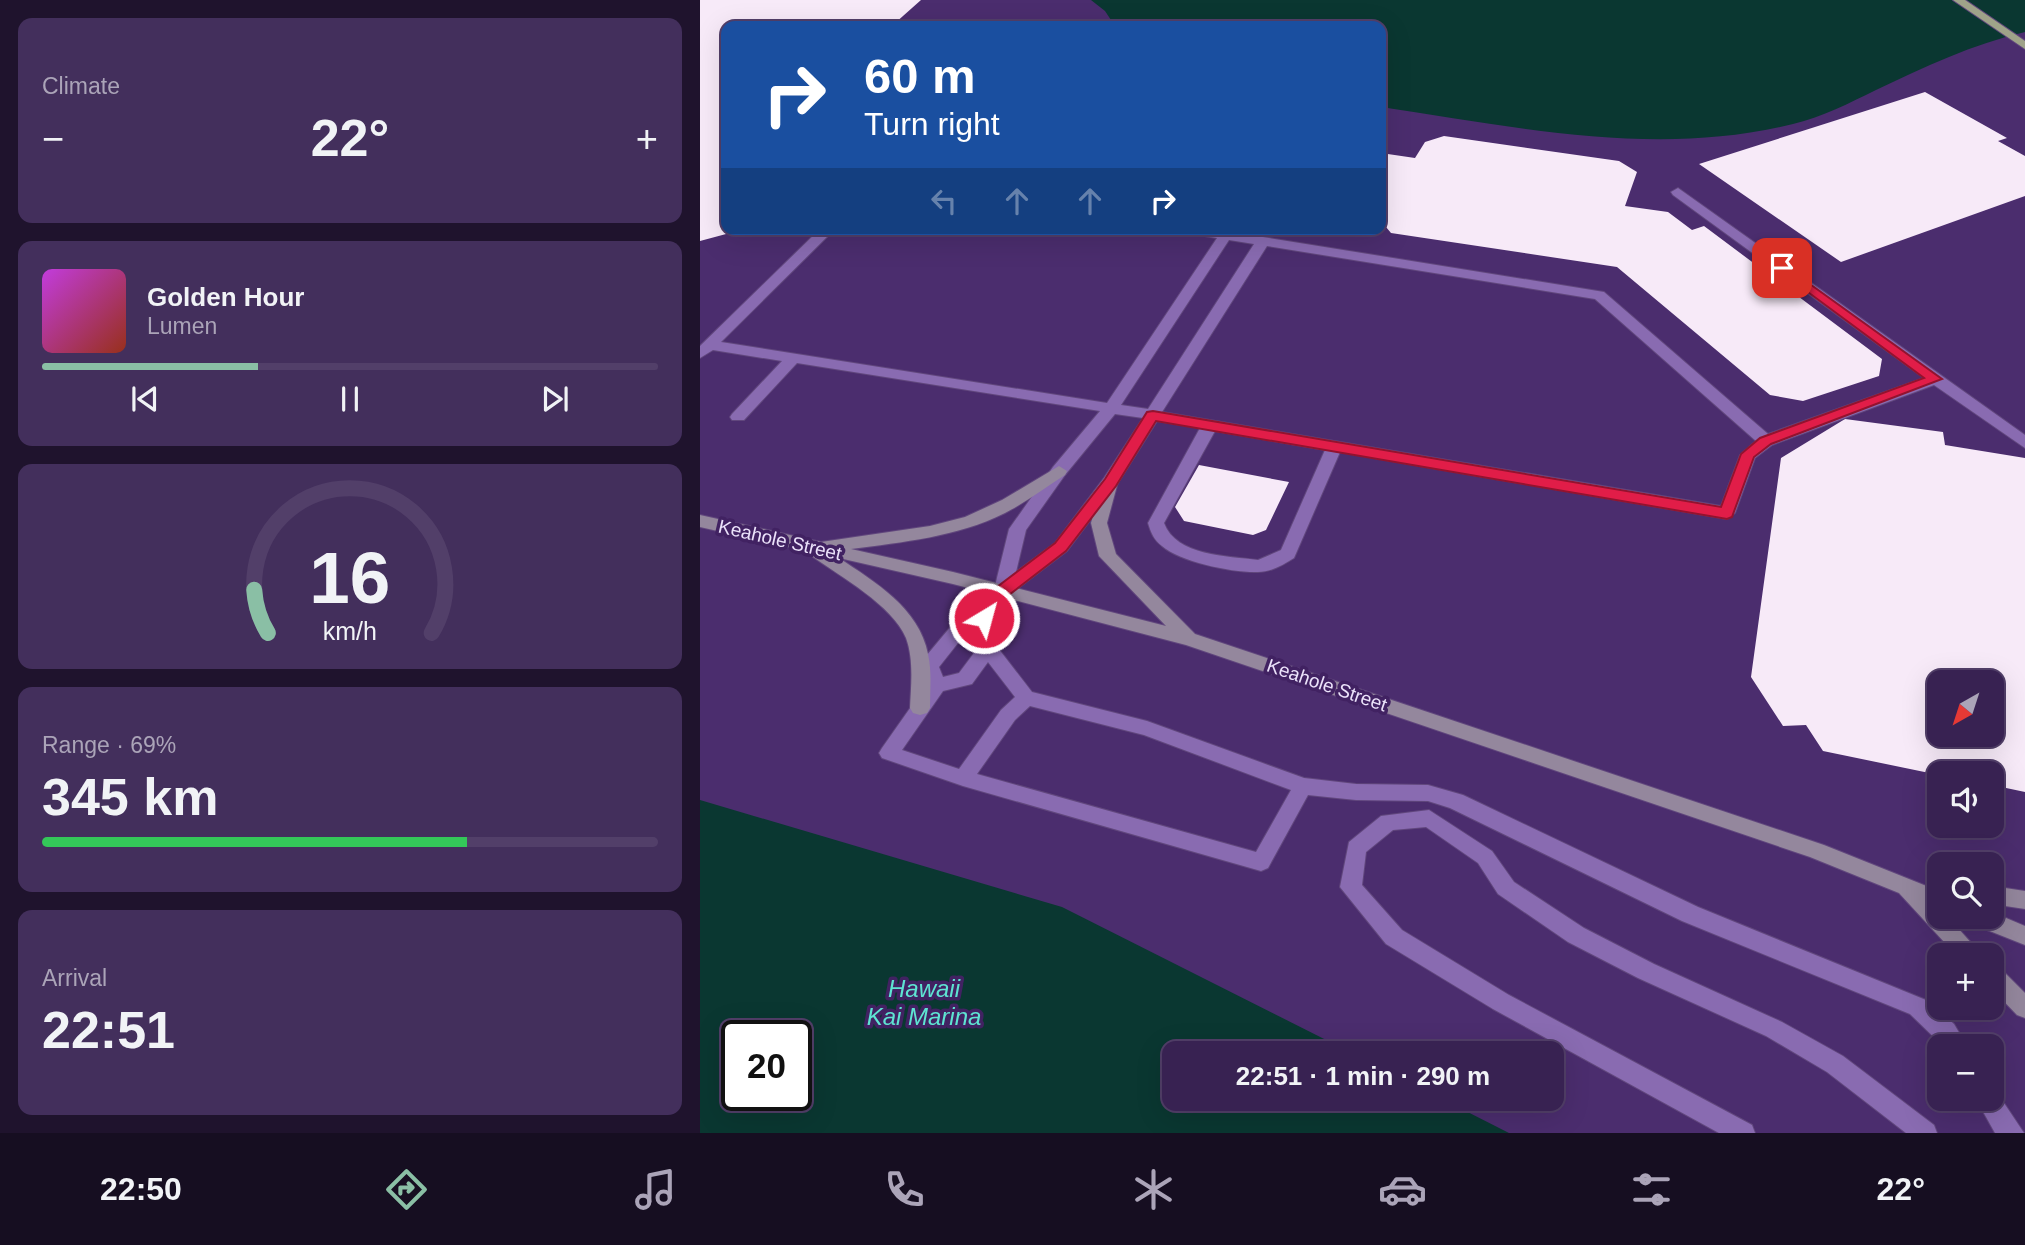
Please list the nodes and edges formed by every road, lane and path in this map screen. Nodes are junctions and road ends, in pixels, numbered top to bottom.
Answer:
1 (1958, 0) edge
2 (2023, 45) edge
3 (1678, 192) dead end
4 (822, 235) edge
5 (1219, 235) edge
6 (1225, 236) junction
7 (1263, 241) junction
8 (705, 350) edge
9 (793, 358) junction
10 (1935, 379) junction
11 (1111, 408) junction
12 (1153, 415) junction
13 (738, 417) dead end
14 (1210, 425) junction
15 (1766, 441) junction
16 (2025, 443) edge
17 (1335, 446) junction
18 (1059, 471) junction
19 (1110, 482) junction
20 (700, 521) edge
21 (814, 549) junction
22 (1003, 591) junction
23 (984, 618) junction
24 (1189, 639) junction
25 (988, 648) junction
26 (937, 685) junction
27 (1026, 698) junction
28 (920, 708) junction
29 (963, 778) junction
30 (1303, 786) junction
31 (1901, 884) junction
32 (1927, 887) edge
33 (1927, 895) edge
34 (2004, 897) edge
35 (2025, 900) edge
36 (2004, 927) edge
37 (2025, 936) edge
38 (1959, 943) edge
39 (2004, 987) edge
40 (2025, 1008) edge
41 (1948, 1034) edge
42 (1995, 1111) edge
43 (1743, 1133) edge
44 (1925, 1133) edge
45 (2012, 1133) edge

1 - 2 main road
3 - 10 lane
4 - 8 lane
5 - 6 lane
6 - 7 lane
6 - 11 lane
7 - 12 lane
7 - 15 lane
8 - 9 lane
9 - 11 lane
9 - 13 lane
10 - 15 lane
10 - 16 lane
11 - 12 lane
11 - 18 lane
12 - 14 lane
12 - 19 lane
14 - 17 lane
14 - 17 lane
15 - 17 lane
18 - 21 main road
18 - 22 lane
19 - 22 lane
19 - 24 main road
20 - 21 main road, Keahole Street
21 - 22 main road, Keahole Street
21 - 28 main road
22 - 23 lane
22 - 24 main road, Keahole Street
23 - 25 lane
23 - 26 lane
24 - 31 main road, Keahole Street
25 - 26 lane
25 - 27 lane
26 - 28 lane
27 - 29 lane
27 - 30 lane
28 - 29 lane
29 - 30 lane
30 - 41 lane
31 - 32 main road
31 - 33 main road, Keahole Street
31 - 38 main road
34 - 35 main road
36 - 37 main road
39 - 40 main road
42 - 45 lane
43 - 44 lane

